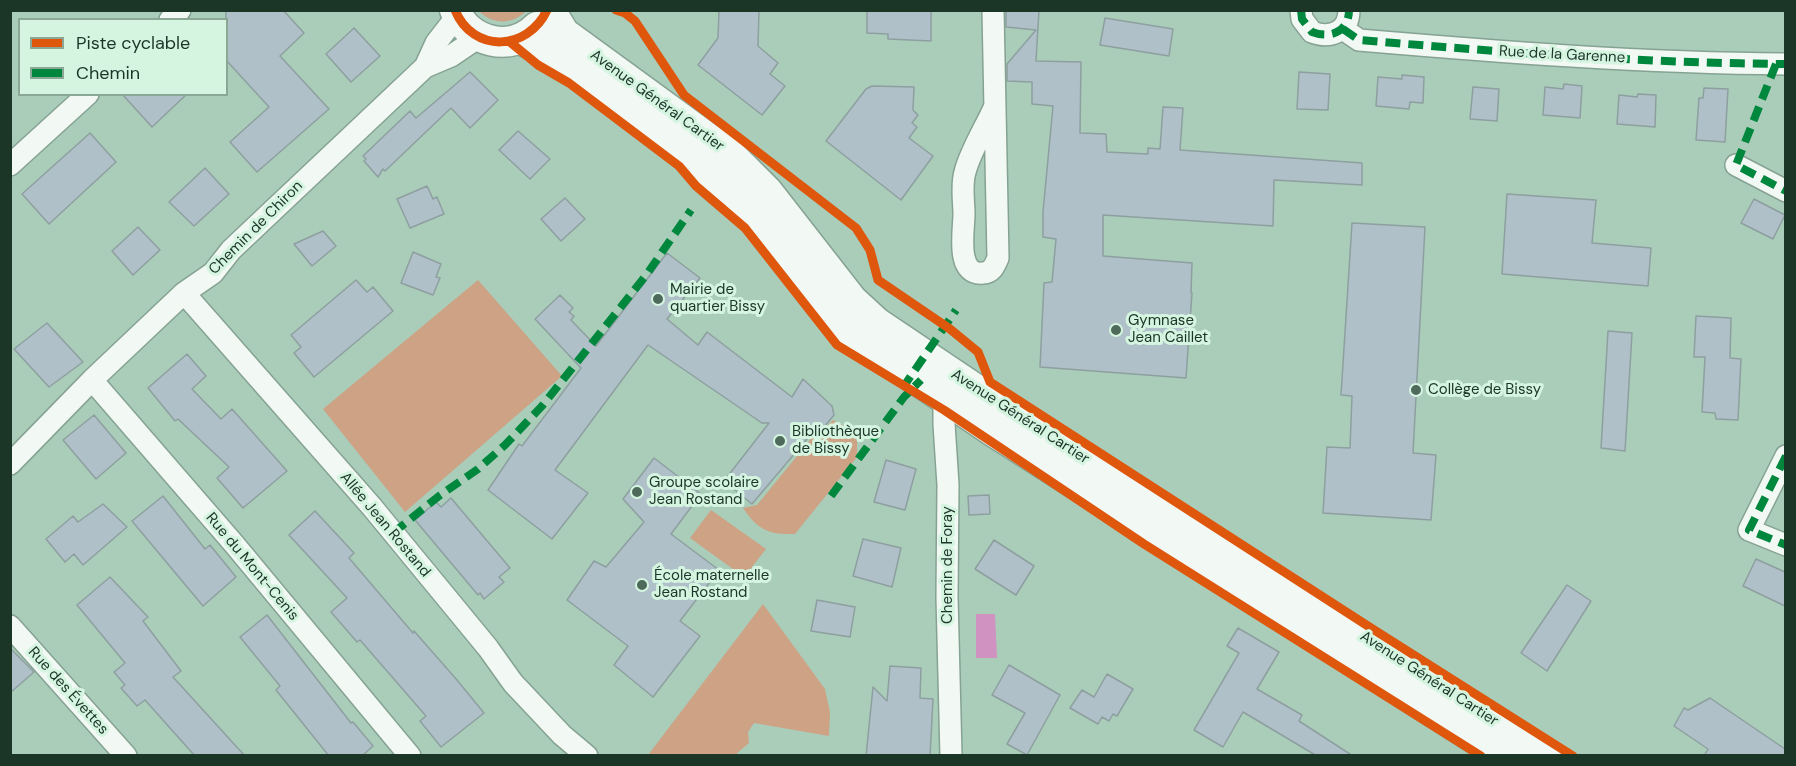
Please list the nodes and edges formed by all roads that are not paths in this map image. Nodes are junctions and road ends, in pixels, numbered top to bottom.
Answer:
1 (549, 10) edge
2 (993, 10) edge
3 (1301, 10) edge
4 (456, 13) edge
5 (1346, 20) edge
6 (479, 37) junction
7 (520, 39) junction
8 (1785, 64) edge
9 (425, 67) junction
10 (86, 96) edge
11 (994, 108) junction
12 (10, 165) edge
13 (1736, 165) dead end
14 (1785, 191) edge
15 (184, 293) junction
16 (842, 308) junction
17 (92, 380) junction
18 (958, 392) junction
19 (1785, 456) edge
20 (10, 464) edge
21 (1785, 545) edge
22 (10, 626) edge
23 (126, 756) edge
24 (410, 756) edge
25 (587, 756) edge
26 (951, 756) edge
27 (1503, 756) edge
28 (1549, 756) edge

1 - 7 main road
1 - 16 main road, Avenue Général Cartier
2 - 11 street
3 - 5 street, Rue de la Garenne
4 - 6 main road
4 - 9 street, Chemin de Chiron
5 - 8 street, Rue de la Garenne
6 - 7 main road
6 - 9 street, Chemin de Chiron
7 - 16 main road, Avenue Général Cartier
9 - 15 street, Chemin de Chiron
10 - 12 street
11 - 11 street
13 - 14 street
15 - 17 street, Chemin de Chiron
15 - 25 street, Allée Jean Rostand
16 - 18 main road, Avenue Général Cartier
17 - 20 street, Chemin de Chiron
17 - 24 street, Rue du Mont-Cenis
18 - 26 street, Chemin de Foray
18 - 27 main road, Avenue Général Cartier
18 - 28 main road, Avenue Général Cartier
19 - 21 street
22 - 23 street, Rue des Évettes

